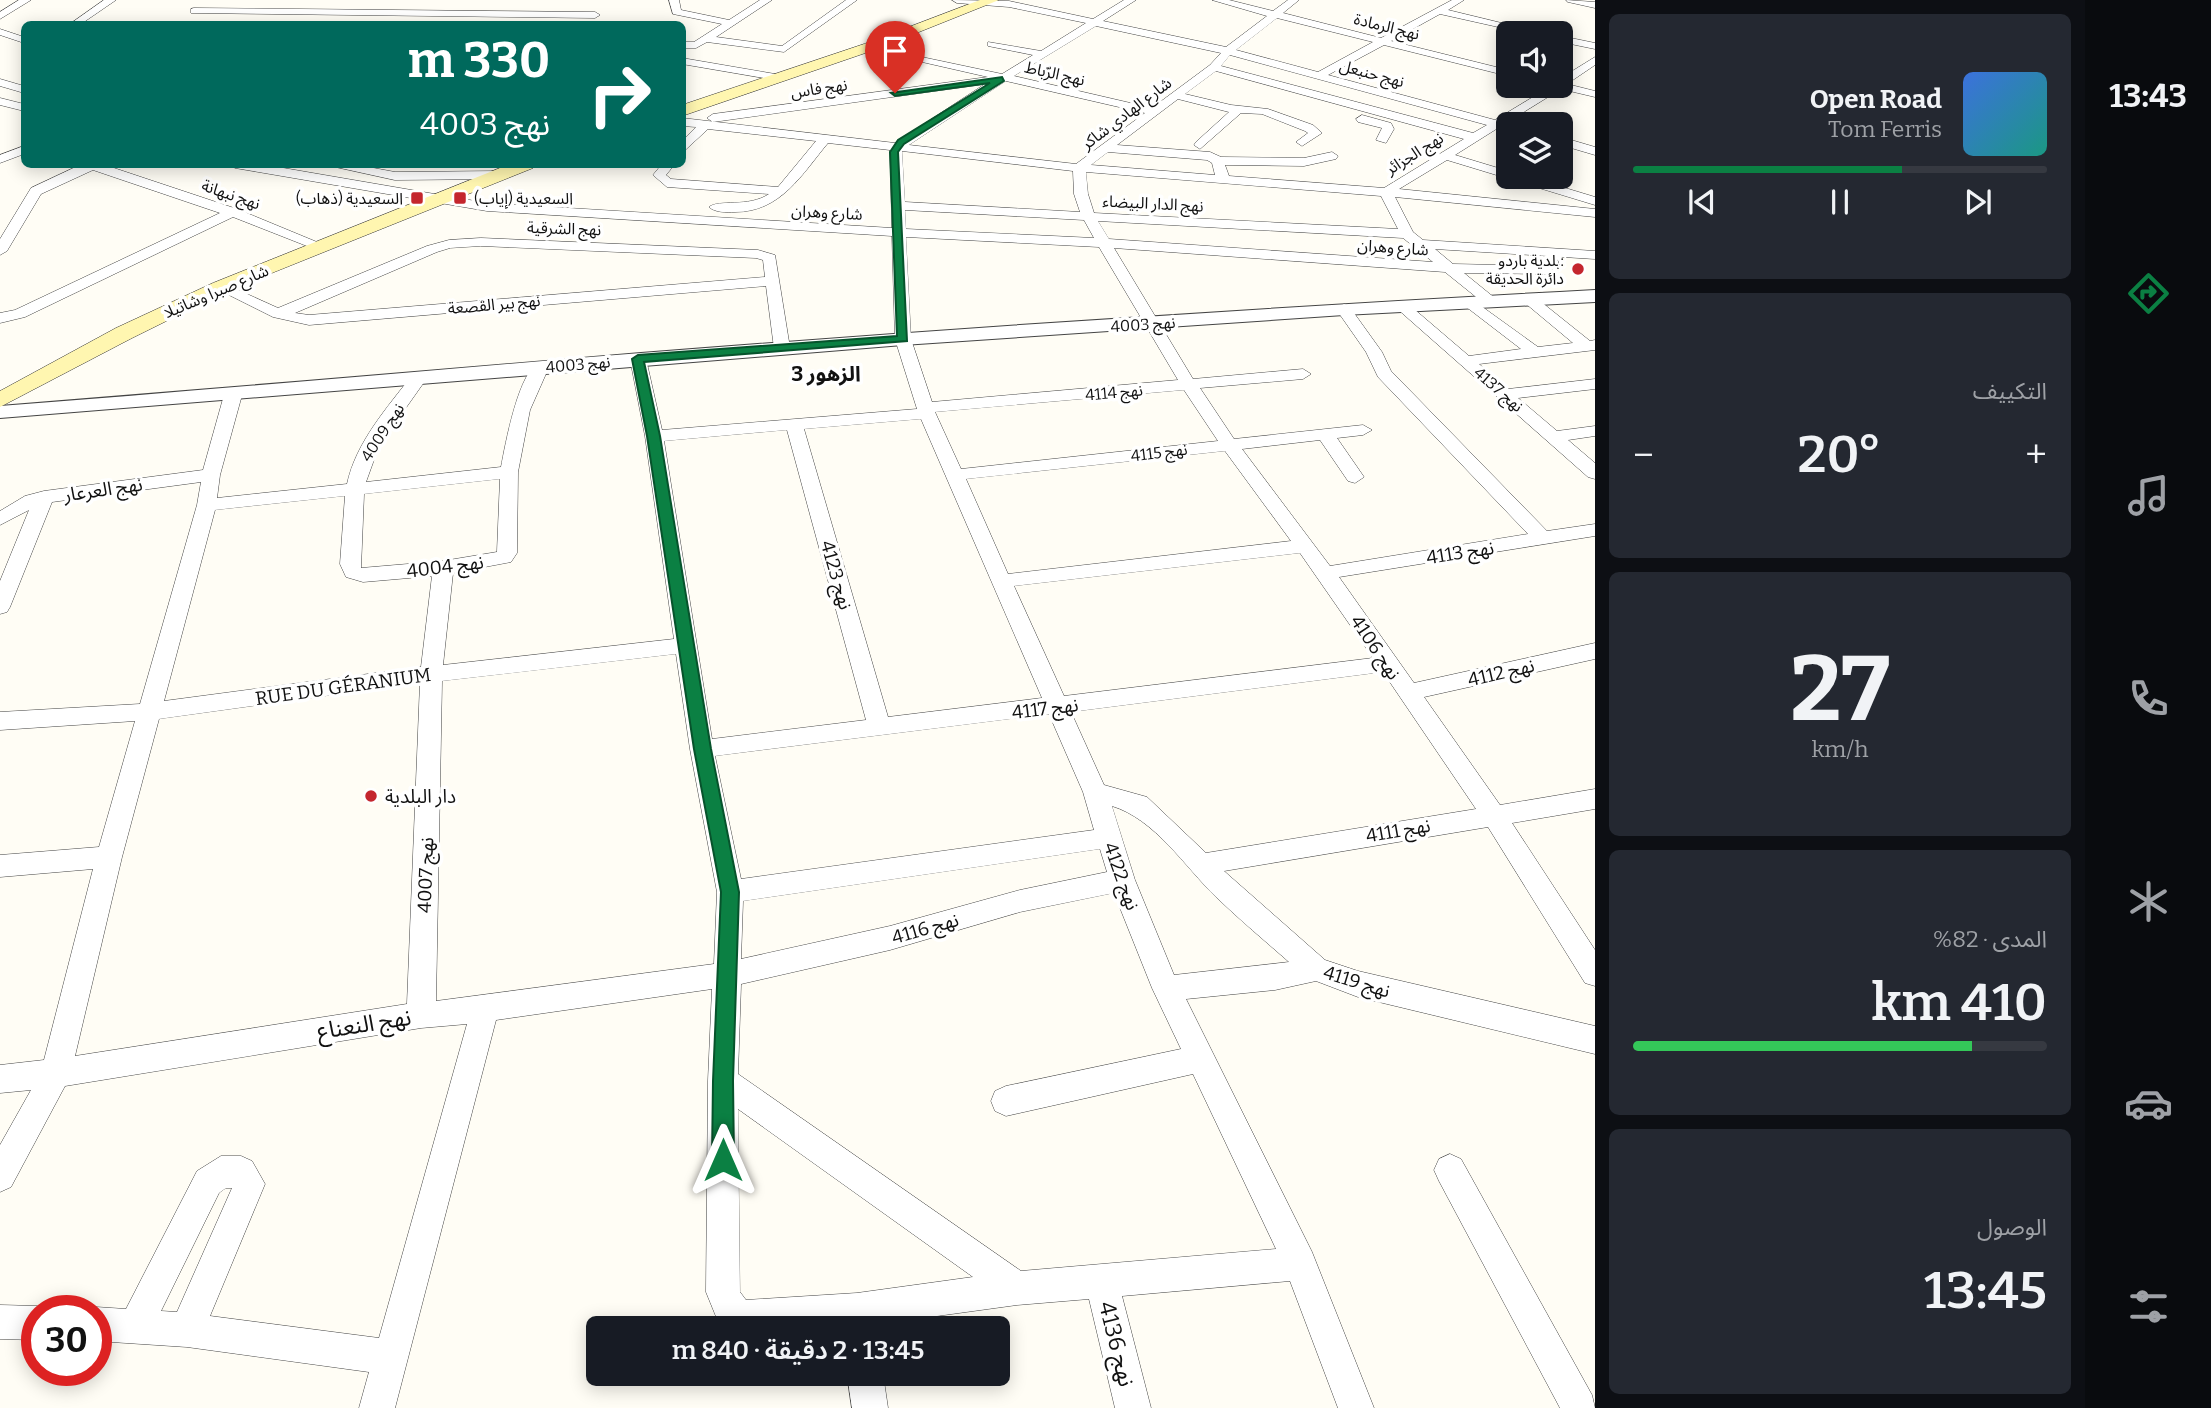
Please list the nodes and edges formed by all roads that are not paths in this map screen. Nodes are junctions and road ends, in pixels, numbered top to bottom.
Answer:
1 (26, 0) edge
2 (111, 0) edge
3 (207, 0) edge
4 (374, 0) edge
5 (595, 0) edge
6 (674, 0) edge
7 (766, 0) edge
8 (852, 0) edge
9 (957, 0) edge
10 (1131, 0) edge
11 (1217, 0) edge
12 (1294, 0) edge
13 (1459, 0) edge
14 (1572, 0) edge
15 (989, 1) edge
16 (1595, 5) edge
17 (1440, 10) junction
18 (360, 12) junction
19 (1275, 14) junction
20 (0, 16) edge
21 (595, 20) edge
22 (80, 21) edge
23 (334, 21) edge
24 (386, 21) edge
25 (1098, 22) junction
26 (730, 23) junction
27 (1496, 23) edge
28 (0, 32) edge
29 (21, 39) edge
30 (706, 39) junction
31 (1573, 41) edge
32 (1384, 42) junction
33 (992, 44) dead end
34 (686, 45) edge
35 (1595, 46) edge
36 (869, 47) junction
37 (1228, 51) junction
38 (1042, 54) junction
39 (1595, 60) edge
40 (686, 62) edge
41 (1209, 70) junction
42 (1496, 70) edge
43 (1320, 75) junction
44 (1573, 76) edge
45 (781, 78) junction
46 (1003, 78) junction
47 (0, 82) edge
48 (1573, 88) edge
49 (21, 89) edge
50 (1595, 94) edge
51 (1175, 95) junction
52 (1541, 98) edge
53 (1, 102) edge
54 (21, 107) edge
55 (686, 110) edge
56 (1238, 110) junction
57 (1152, 111) junction
58 (1521, 112) edge
59 (686, 121) edge
60 (686, 123) edge
61 (1496, 123) edge
62 (705, 125) junction
63 (1496, 127) edge
64 (1472, 137) junction
65 (824, 140) junction
66 (1382, 140) dead end
67 (1302, 142) dead end
68 (1573, 144) edge
69 (686, 145) edge
70 (1200, 145) dead end
71 (20, 147) edge
72 (896, 148) junction
73 (1106, 148) junction
74 (1595, 150) edge
75 (1443, 155) junction
76 (1332, 156) dead end
77 (0, 159) edge
78 (1218, 161) junction
79 (85, 168) edge
80 (101, 168) edge
81 (258, 168) edge
82 (350, 168) edge
83 (517, 168) edge
84 (665, 168) edge
85 (1079, 168) junction
86 (1496, 170) edge
87 (500, 175) junction
88 (1223, 179) junction
89 (1556, 189) edge
90 (781, 191) junction
91 (1386, 192) junction
92 (440, 200) junction
93 (1595, 201) edge
94 (650, 203) dead end
95 (699, 206) dead end
96 (898, 206) junction
97 (232, 212) junction
98 (1595, 213) edge
99 (578, 215) junction
100 (1089, 217) junction
101 (19, 218) junction
102 (0, 219) edge
103 (899, 233) junction
104 (1412, 239) junction
105 (1106, 245) junction
106 (322, 247) junction
107 (0, 251) edge
108 (1595, 255) edge
109 (1449, 268) junction
110 (1546, 270) dead end
111 (773, 281) junction
112 (220, 287) junction
113 (1592, 298) edge
114 (1530, 300) junction
115 (1491, 302) junction
116 (1470, 303) junction
117 (1402, 306) junction
118 (1345, 309) junction
119 (278, 314) junction
120 (0, 318) edge
121 (1150, 324) junction
122 (903, 339) junction
123 (1591, 345) edge
124 (782, 348) junction
125 (1534, 352) junction
126 (638, 359) junction
127 (1467, 361) junction
128 (541, 367) junction
129 (1303, 373) dead end
130 (419, 378) junction
131 (1595, 384) edge
132 (1189, 385) junction
133 (1506, 394) junction
134 (233, 395) junction
135 (1, 401) edge
136 (926, 410) junction
137 (794, 425) junction
138 (1363, 430) dead end
139 (1595, 431) edge
140 (1325, 434) junction
141 (654, 436) junction
142 (1554, 437) junction
143 (1229, 444) junction
144 (509, 472) junction
145 (1595, 472) edge
146 (211, 475) junction
147 (955, 475) junction
148 (1355, 477) dead end
149 (354, 491) junction
150 (44, 497) junction
151 (207, 505) junction
152 (0, 519) edge
153 (1595, 530) edge
154 (1543, 539) junction
155 (1304, 546) junction
156 (443, 568) junction
157 (1325, 573) junction
158 (1002, 581) junction
159 (0, 607) edge
160 (686, 645) junction
161 (1595, 651) edge
162 (1387, 664) junction
163 (431, 674) junction
164 (1407, 693) junction
165 (1059, 706) junction
166 (148, 712) junction
167 (0, 721) edge
168 (879, 726) junction
169 (702, 749) junction
170 (1095, 792) junction
171 (1595, 799) edge
172 (1493, 814) junction
173 (1107, 838) junction
174 (109, 857) junction
175 (1201, 864) junction
176 (0, 866) edge
177 (1122, 880) junction
178 (730, 892) junction
179 (1316, 969) junction
180 (728, 974) junction
181 (1595, 974) edge
182 (1166, 988) junction
183 (485, 1009) junction
184 (421, 1015) junction
185 (1595, 1040) edge
186 (1198, 1059) junction
187 (56, 1073) junction
188 (0, 1079) edge
189 (723, 1081) junction
190 (1006, 1101) dead end
191 (1450, 1170) dead end
192 (0, 1176) edge
193 (1300, 1264) junction
194 (1101, 1279) junction
195 (1017, 1288) junction
196 (739, 1316) edge
197 (873, 1316) edge
198 (0, 1322) edge
199 (21, 1323) edge
200 (112, 1324) edge
201 (136, 1325) junction
202 (187, 1330) junction
203 (389, 1357) junction
204 (867, 1386) edge
205 (377, 1408) edge
206 (870, 1408) edge
207 (1133, 1408) edge
208 (1356, 1408) edge
209 (1579, 1408) edge

1 - 20 street
2 - 22 street
3 - 18 street
4 - 18 street
5 - 21 street
6 - 26 street
7 - 26 street
8 - 30 street
9 - 15 street, نهج حنبعل
10 - 25 street
11 - 19 street, نهج الرمادة
12 - 19 street, شارع الهادي شاكر
13 - 17 street
14 - 16 street
15 - 25 street, نهج حنبعل
15 - 36 main road
17 - 27 street
17 - 32 street
18 - 21 street
18 - 23 street
18 - 24 street
19 - 32 street, نهج الرمادة
19 - 37 street, شارع الهادي شاكر
25 - 37 street, نهج حنبعل
25 - 38 street
26 - 30 street
28 - 29 street
30 - 34 street
31 - 35 street
32 - 42 street, نهج الرمادة
32 - 43 street
33 - 38 street
36 - 45 main road
36 - 46 street, نهج الرّباط
37 - 41 street, شارع الهادي شاكر
37 - 43 street, نهج حنبعل
38 - 46 street
39 - 44 street, نهج الجزائر
40 - 45 street
41 - 51 street, شارع الهادي شاكر
41 - 64 street
41 - 66 street
43 - 61 street, نهج حنبعل
45 - 55 main road
46 - 57 street, نهج الرّباط
46 - 59 street, نهج فاس
46 - 72 street
47 - 49 street
48 - 50 street
51 - 56 street
51 - 57 street, شارع الهادي شاكر
52 - 58 street, نهج الجزائر
53 - 54 street
56 - 67 street
56 - 70 street
57 - 73 street, شارع الهادي شاكر
60 - 62 street
62 - 65 street
62 - 69 street
63 - 64 street, نهج الجزائر
64 - 75 street, نهج الجزائر
65 - 72 street
65 - 90 street
68 - 74 street
71 - 77 street
72 - 85 street
72 - 96 street, نهج 4122
73 - 78 street
73 - 85 street, شارع الهادي شاكر
75 - 86 street
75 - 91 street, نهج الجزائر
76 - 78 street
78 - 88 street
79 - 101 street
80 - 97 street, نهج نبهانة
81 - 92 street, شارع وهران
82 - 87 street
83 - 87 main road, شارع صبرا وشاتيلا
84 - 90 street
85 - 88 street
85 - 100 street, شارع الهادي شاكر
87 - 92 main road, شارع صبرا وشاتيلا
88 - 91 street
89 - 93 street
90 - 95 street
91 - 98 street
91 - 104 street, نهج الجزائر
92 - 99 street, شارع وهران
92 - 106 main road, شارع صبرا وشاتيلا
94 - 99 street
96 - 100 street, نهج الدار البيضاء
96 - 103 street, نهج 4122
97 - 106 street, نهج نبهانة
97 - 120 street
99 - 103 street, شارع وهران
100 - 104 street, نهج الدار البيضاء
100 - 105 street, شارع الهادي شاكر
101 - 102 street
101 - 107 street
103 - 105 street, شارع وهران
103 - 122 street, نهج 4122
104 - 108 street, نهج الدار البيضاء
104 - 109 street, نهج الجزائر
105 - 109 street, شارع وهران
105 - 121 street, شارع الهادي شاكر
106 - 112 main road, شارع صبرا وشاتيلا
109 - 110 street, شارع وهران
109 - 115 street, نهج الجزائر
111 - 119 street, نهج بير القصعة
111 - 119 street, نهج الشرقية
111 - 124 street, نهج الشرقية
112 - 119 street, نهج بير القصعة
112 - 135 main road, شارع صبرا وشاتيلا
113 - 114 street, نهج 4003
114 - 115 street, نهج 4003
114 - 123 street
115 - 116 street, نهج 4003
116 - 117 street, نهج 4003
116 - 125 street
117 - 118 street, نهج 4003
117 - 127 street, نهج 4137
118 - 121 street, نهج 4003
118 - 154 street
121 - 122 street, نهج 4003
121 - 132 street, نهج 4106
122 - 124 street, نهج 4003
122 - 136 street, نهج 4122
123 - 125 street
124 - 126 street, نهج 4003
125 - 127 street
126 - 128 street, نهج 4003
126 - 141 street
127 - 133 street, نهج 4137
128 - 130 street, نهج 4003
128 - 144 street
129 - 132 street, نهج 4114
130 - 134 street, نهج 4003
130 - 149 street, نهج 4009
131 - 133 street
132 - 136 street, نهج 4114
132 - 143 street, نهج 4106
133 - 142 street, نهج 4137
134 - 135 street, نهج 4003
134 - 146 street
136 - 137 street, نهج 4114
136 - 147 street, نهج 4122
137 - 141 street, نهج 4114
137 - 168 street, نهج 4123
138 - 140 street, نهج 4115
139 - 142 street
140 - 143 street, نهج 4115
140 - 148 street
141 - 160 street
142 - 145 street, نهج 4137
143 - 147 street, نهج 4115
143 - 155 street, نهج 4106
144 - 149 street
144 - 156 street, نهج 4004
146 - 150 street, نهج العرعار
146 - 151 street
147 - 158 street, نهج 4122
149 - 151 street
149 - 156 street, نهج 4004
150 - 152 street, نهج العرعار
150 - 159 street
151 - 166 street
153 - 154 street, نهج 4113
154 - 157 street, نهج 4113
155 - 157 street, نهج 4106
155 - 158 street
156 - 163 street, نهج 4007
157 - 162 street, نهج 4106
158 - 165 street, نهج 4122
160 - 163 street, RUE DU GÉRANIUM
160 - 169 street
161 - 164 street, نهج 4112
162 - 164 street, نهج 4106
162 - 165 street, نهج 4117
163 - 166 street, RUE DU GÉRANIUM
163 - 184 street, نهج 4007
164 - 172 street, نهج 4106
165 - 168 street, نهج 4117
165 - 170 street, نهج 4122
166 - 167 street, RUE DU GÉRANIUM
166 - 174 street
168 - 169 street, نهج 4117
169 - 178 street
170 - 173 street, نهج 4122
170 - 175 street, نهج 4119
171 - 172 street, نهج 4111
172 - 175 street, نهج 4111
172 - 181 street, نهج 4106
173 - 177 street, نهج 4122
173 - 178 street
174 - 176 street
174 - 187 street
175 - 179 street, نهج 4119
177 - 180 street, نهج 4116
177 - 182 street, نهج 4122
178 - 180 street
179 - 182 street
179 - 185 street, نهج 4119
180 - 183 street, نهج النعناع
180 - 189 street
182 - 186 street, نهج 4122
183 - 184 street, نهج النعناع
183 - 203 street
184 - 187 street, نهج النعناع
186 - 190 street
186 - 193 street, نهج 4122
187 - 188 street, نهج النعناع
187 - 192 street
189 - 195 street
189 - 196 street
191 - 209 street
193 - 194 street
193 - 208 street, نهج 4122
194 - 195 street
194 - 207 street, نهج 4136
195 - 197 street
198 - 199 street
200 - 201 street
201 - 202 street
201 - 202 street
202 - 203 street
203 - 205 street
204 - 206 street

